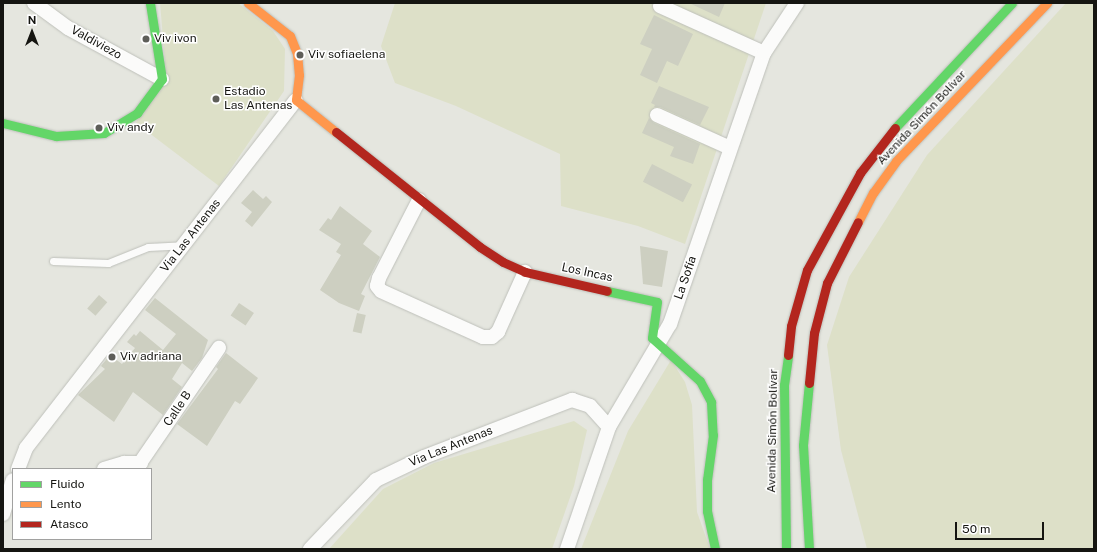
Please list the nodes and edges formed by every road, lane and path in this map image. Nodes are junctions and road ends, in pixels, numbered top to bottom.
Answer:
1 (34, 3) edge
2 (150, 3) edge
3 (248, 3) edge
4 (797, 3) edge
5 (1012, 3) edge
6 (1047, 3) edge
7 (660, 6) dead end
8 (764, 53) junction
9 (162, 79) junction
10 (296, 100) junction
11 (657, 115) dead end
12 (3, 123) edge
13 (730, 148) junction
14 (419, 200) junction
15 (183, 245) junction
16 (53, 261) dead end
17 (525, 272) junction
18 (660, 345) junction
19 (219, 348) dead end
20 (609, 426) junction
21 (138, 466) edge
22 (18, 468) edge
23 (107, 468) edge
24 (12, 487) edge
25 (3, 514) edge
26 (310, 549) edge
27 (567, 549) edge
28 (715, 549) edge
29 (786, 549) edge
30 (809, 549) edge

1 - 9 street, Valdiviezo
2 - 9 main road
3 - 10 main road
4 - 8 street, La Sofía
5 - 29 main road, Avenida Simón Bolívar
6 - 30 main road, Avenida Simón Bolívar
7 - 8 street
8 - 13 street, La Sofía
9 - 12 main road
10 - 14 main road, Los Incas
10 - 15 street, Via Las Antenas
11 - 13 street
13 - 18 street, La Sofía
14 - 17 main road, Los Incas
14 - 17 street
15 - 16 lane
15 - 22 street, Via Las Antenas
17 - 18 main road, Los Incas
18 - 20 street, La Sofía
18 - 28 main road, Los Incas
19 - 21 street, Calle B
20 - 26 street, Via Las Antenas
20 - 27 street, La Sofía
21 - 23 street
24 - 25 street

